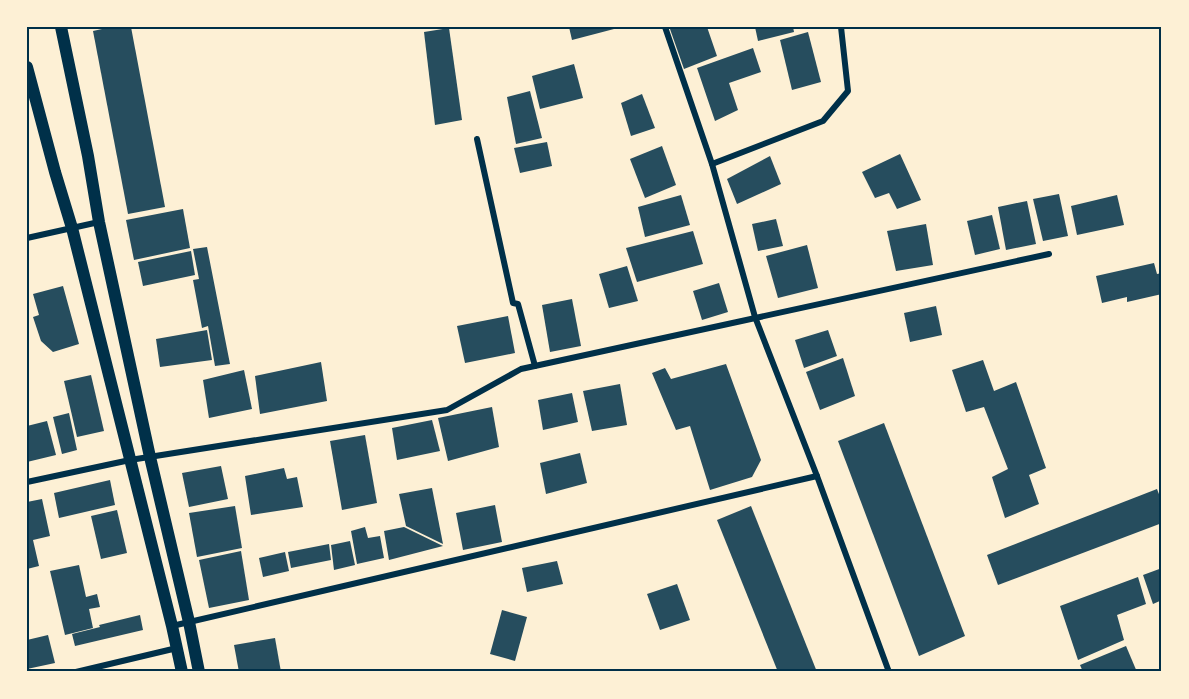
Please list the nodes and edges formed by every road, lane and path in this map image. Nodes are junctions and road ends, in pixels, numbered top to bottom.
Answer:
1 (61, 27) edge
2 (665, 27) edge
3 (841, 27) edge
4 (27, 67) edge
5 (477, 139) dead end
6 (712, 164) junction
7 (99, 222) junction
8 (72, 228) junction
9 (27, 238) edge
10 (1049, 254) dead end
11 (755, 318) junction
12 (535, 366) junction
13 (150, 457) junction
14 (130, 460) junction
15 (817, 476) junction
16 (27, 482) edge
17 (189, 622) junction
18 (172, 626) junction
19 (177, 648) junction
20 (76, 672) edge
21 (182, 672) edge
22 (199, 672) edge
23 (890, 672) edge

1 - 7 main road
2 - 6 street
3 - 6 street
4 - 8 main road
5 - 12 street
6 - 11 street
7 - 8 street
7 - 13 main road
8 - 9 street
8 - 14 main road
10 - 11 street
11 - 12 street
11 - 15 street
12 - 13 street
13 - 14 street
13 - 17 main road
14 - 16 street
14 - 18 main road
15 - 17 street
15 - 23 street
17 - 18 street
17 - 22 main road
18 - 19 main road
19 - 20 street
19 - 21 main road

